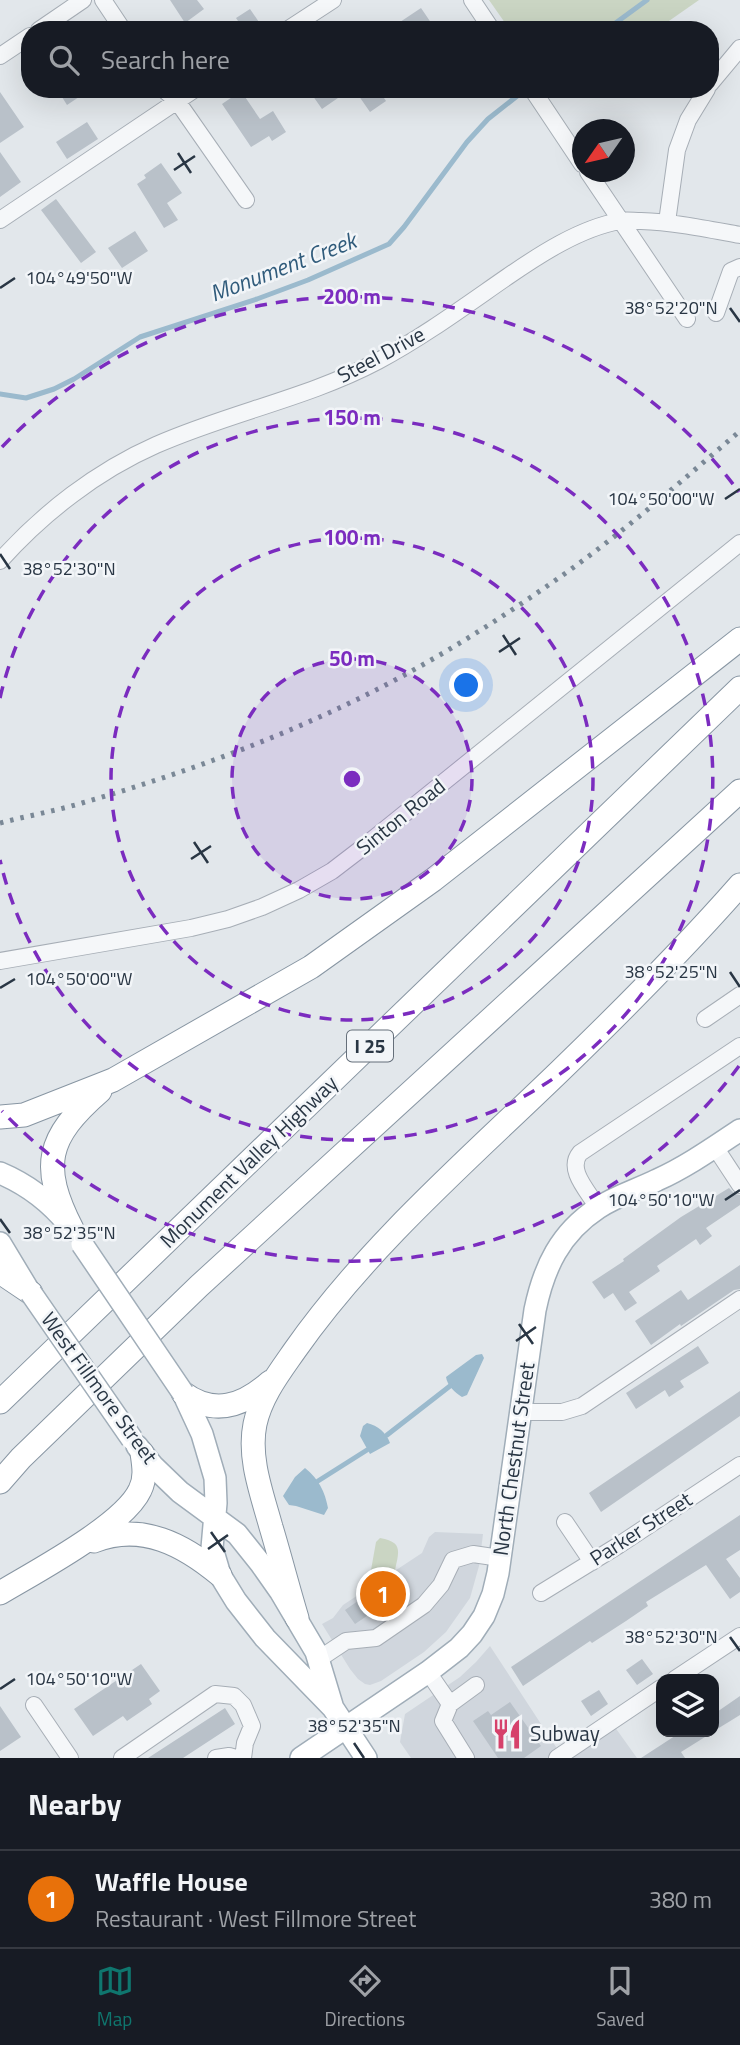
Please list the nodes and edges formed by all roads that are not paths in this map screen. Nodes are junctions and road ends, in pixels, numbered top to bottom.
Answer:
1 (83, 0) edge
2 (103, 0) edge
3 (332, 0) edge
4 (472, 0) edge
5 (52, 21) edge
6 (116, 21) edge
7 (300, 21) edge
8 (486, 21) edge
9 (21, 42) edge
10 (740, 48) edge
11 (0, 57) edge
12 (719, 72) edge
13 (174, 98) edge
14 (182, 98) edge
15 (538, 98) edge
16 (701, 98) edge
17 (177, 101) junction
18 (572, 148) edge
19 (595, 182) edge
20 (246, 200) dead end
21 (0, 220) edge
22 (621, 221) junction
23 (667, 222) junction
24 (740, 235) edge
25 (740, 267) edge
26 (716, 313) dead end
27 (687, 319) dead end
28 (740, 543) edge
29 (0, 561) edge
30 (740, 639) edge
31 (740, 688) edge
32 (740, 790) edge
33 (740, 885) edge
34 (0, 961) edge
35 (740, 995) edge
36 (705, 1019) dead end
37 (740, 1046) edge
38 (113, 1080) junction
39 (0, 1117) edge
40 (740, 1130) edge
41 (715, 1147) junction
42 (0, 1174) edge
43 (740, 1185) edge
44 (598, 1208) junction
45 (77, 1237) junction
46 (0, 1243) edge
47 (0, 1272) edge
48 (31, 1293) junction
49 (740, 1300) edge
50 (277, 1375) junction
51 (183, 1393) junction
52 (0, 1402) edge
53 (521, 1412) junction
54 (137, 1446) junction
55 (740, 1465) edge
56 (0, 1482) edge
57 (215, 1518) junction
58 (565, 1522) dead end
59 (66, 1554) junction
60 (500, 1558) junction
61 (592, 1562) junction
62 (220, 1575) junction
63 (0, 1593) edge
64 (541, 1593) dead end
65 (297, 1618) junction
66 (740, 1636) edge
67 (319, 1659) junction
68 (428, 1672) junction
69 (683, 1674) edge
70 (476, 1685) dead end
71 (656, 1691) edge
72 (450, 1704) junction
73 (34, 1705) dead end
74 (333, 1708) junction
75 (346, 1727) junction
76 (69, 1758) edge
77 (122, 1758) edge
78 (216, 1758) edge
79 (236, 1758) edge
80 (243, 1758) edge
81 (300, 1758) edge
82 (366, 1758) edge
83 (466, 1758) edge
84 (556, 1758) edge

1 - 5 street
2 - 6 street
3 - 7 street
4 - 8 street
9 - 11 street
10 - 12 street
13 - 17 street
14 - 17 street
15 - 18 street
16 - 23 street
17 - 20 street
17 - 21 street
19 - 22 street
22 - 23 street, Steel Drive
22 - 27 street
22 - 29 street, Steel Drive
23 - 24 street, Steel Drive
25 - 26 street
28 - 34 street, Sinton Road
30 - 38 highway
31 - 52 highway, Monument Valley Highway / I 25
32 - 56 highway
33 - 50 highway
35 - 36 street
37 - 44 street
38 - 39 highway
38 - 45 highway
40 - 41 main road, North Chestnut Street
41 - 43 street
41 - 44 main road, North Chestnut Street
42 - 45 main road, West Fillmore Street
44 - 53 main road, North Chestnut Street
45 - 51 main road, West Fillmore Street, bridge
46 - 48 main road, West Fillmore Street
47 - 48 highway
48 - 54 main road, West Fillmore Street, bridge
49 - 53 street
50 - 51 highway
50 - 65 highway
51 - 57 main road, West Fillmore Street
53 - 60 main road, North Chestnut Street
54 - 57 main road, West Fillmore Street
54 - 59 highway
55 - 61 street, Parker Street
57 - 62 main road, West Fillmore Street
57 - 65 main road, West Fillmore Street
58 - 61 street
59 - 62 highway
59 - 63 highway
60 - 67 street
60 - 68 main road, North Chestnut Street
61 - 64 street, Parker Street
62 - 74 main road, West Fillmore Street
65 - 67 main road, West Fillmore Street
66 - 69 street
67 - 74 main road, West Fillmore Street
68 - 72 street
68 - 75 main road, North Chestnut Street
70 - 72 street
71 - 84 street
72 - 83 street
73 - 76 street
74 - 75 main road, West Fillmore Street
75 - 81 main road, North Chestnut Street
75 - 82 main road, West Fillmore Street
77 - 80 street
78 - 79 street

